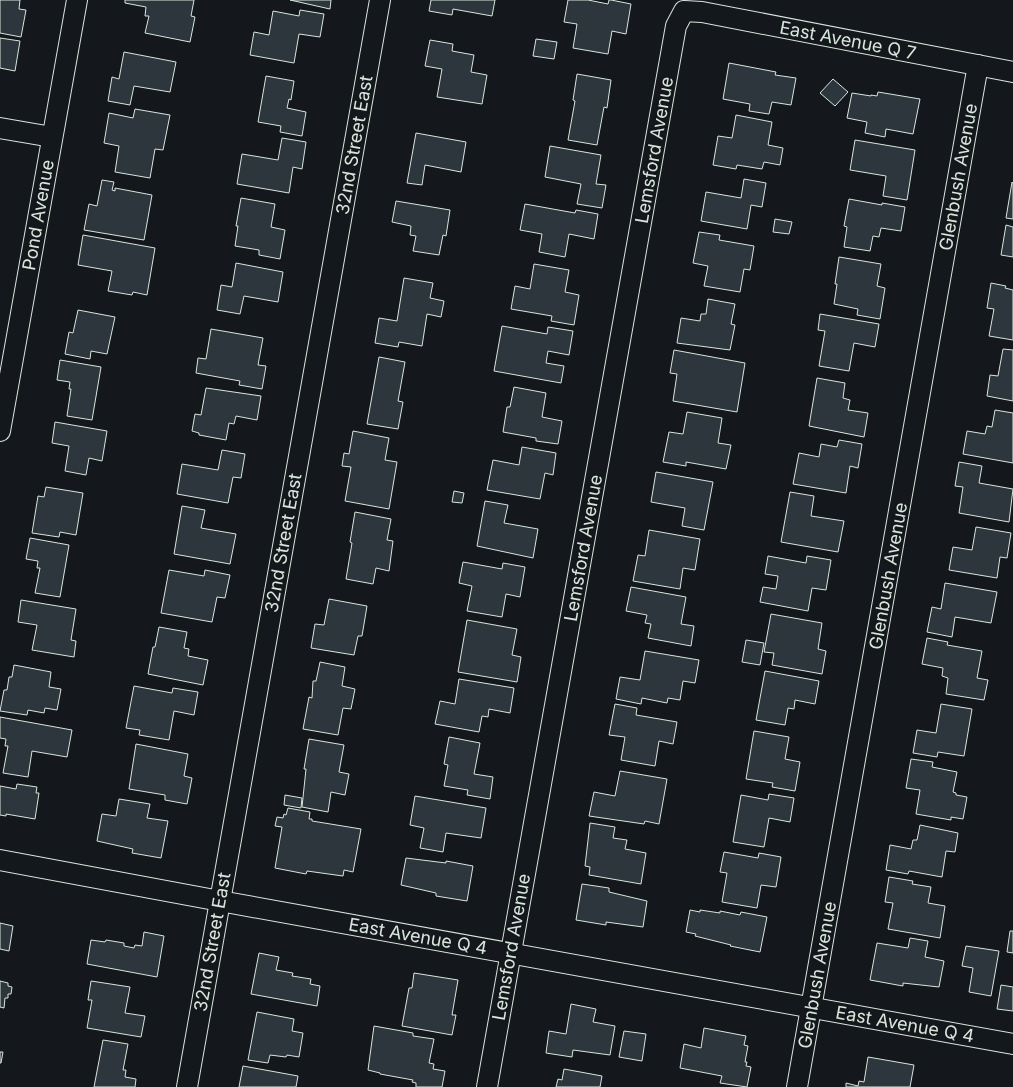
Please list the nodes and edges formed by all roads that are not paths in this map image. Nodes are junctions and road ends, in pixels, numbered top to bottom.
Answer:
1 (77, 0) edge
2 (380, 0) edge
3 (684, 11) joint
4 (978, 65) junction
5 (1013, 72) edge
6 (0, 128) edge
7 (52, 137) junction
8 (0, 431) edge
9 (0, 860) edge
10 (220, 901) junction
11 (510, 953) junction
12 (812, 1007) junction
13 (1013, 1044) edge
14 (187, 1087) edge
15 (487, 1087) edge
16 (797, 1087) edge

1 - 7 street, Pond Avenue
2 - 10 street, 32nd Street East
3 - 4 street, East Avenue Q 7
3 - 11 street, Lemsford Avenue
4 - 5 street, East Avenue Q 7
4 - 12 street, Glenbush Avenue
6 - 7 street
7 - 8 street, Pond Avenue
9 - 10 street, East Avenue Q 4
10 - 11 street, East Avenue Q 4
10 - 14 street, 32nd Street East
11 - 12 street, East Avenue Q 4
11 - 15 street, Lemsford Avenue
12 - 13 street, East Avenue Q 4
12 - 16 street, Glenbush Avenue

